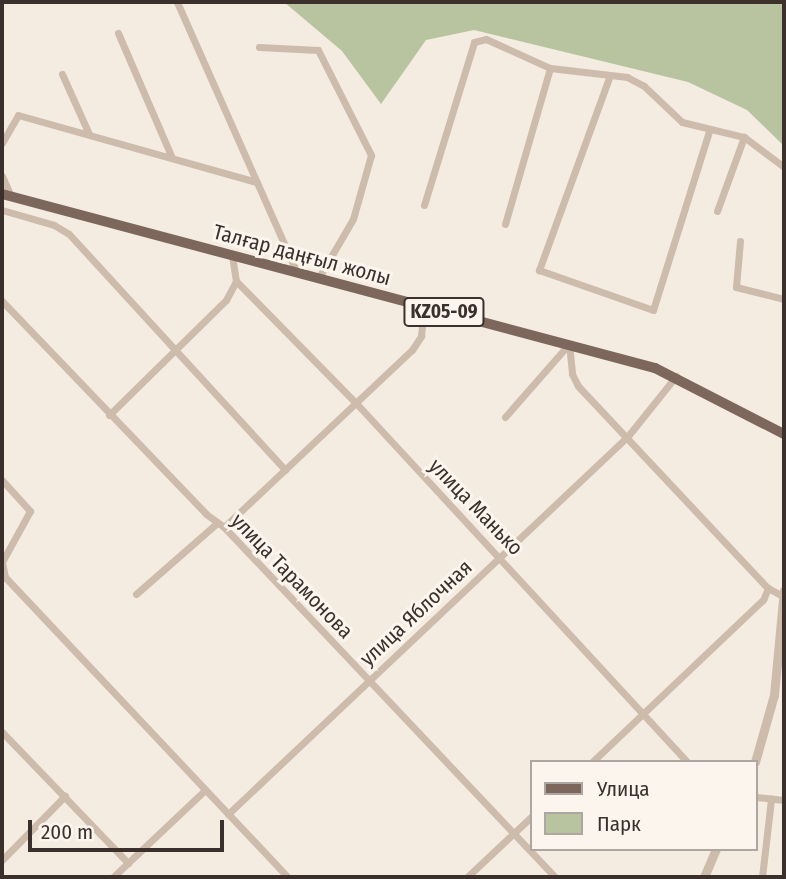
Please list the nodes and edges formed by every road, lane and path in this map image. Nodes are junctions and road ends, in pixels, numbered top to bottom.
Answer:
1 (177, 2) edge
2 (118, 33) dead end
3 (259, 47) dead end
4 (550, 68) junction
5 (62, 74) dead end
6 (610, 75) junction
7 (709, 131) junction
8 (89, 134) junction
9 (744, 137) junction
10 (2, 142) edge
11 (172, 158) junction
12 (784, 167) edge
13 (2, 176) edge
14 (257, 182) junction
15 (6, 195) edge
16 (424, 205) dead end
17 (2, 210) edge
18 (717, 211) dead end
19 (505, 224) dead end
20 (740, 241) dead end
21 (232, 257) junction
22 (298, 274) junction
23 (318, 279) junction
24 (236, 281) junction
25 (784, 299) edge
26 (2, 301) edge
27 (424, 307) junction
28 (569, 344) junction
29 (176, 351) junction
30 (676, 376) junction
31 (356, 403) junction
32 (108, 415) junction
33 (505, 417) dead end
34 (784, 434) edge
35 (628, 436) junction
36 (285, 470) junction
37 (2, 480) edge
38 (220, 525) junction
39 (500, 558) junction
40 (768, 588) junction
41 (784, 590) edge
42 (136, 594) dead end
43 (784, 596) edge
44 (369, 681) junction
45 (646, 713) junction
46 (2, 732) edge
47 (8, 739) junction
48 (2, 745) edge
49 (594, 760) edge
50 (685, 760) edge
51 (756, 760) edge
52 (205, 790) junction
53 (65, 796) junction
54 (758, 797) edge
55 (771, 799) junction
56 (784, 800) edge
57 (228, 814) junction
58 (530, 818) edge
59 (512, 835) junction
60 (715, 851) edge
61 (2, 860) edge
62 (128, 863) junction
63 (113, 877) edge
64 (288, 877) edge
65 (467, 877) edge
66 (555, 877) edge
67 (704, 877) edge
68 (762, 877) edge

1 - 14 street
2 - 11 street
3 - 23 street
4 - 6 street
4 - 16 street
4 - 19 street
5 - 8 street
6 - 7 street
6 - 7 street
7 - 9 street
8 - 10 street
8 - 11 street
9 - 12 street
9 - 18 street
11 - 14 street
13 - 15 street
14 - 22 street
15 - 21 main road, Талғар даңғыл жолы / KZ05-09
17 - 29 street
20 - 25 street
21 - 22 main road, Талғар даңғыл жолы / KZ05-09
21 - 24 street
22 - 23 main road, Талғар даңғыл жолы / KZ05-09
23 - 27 main road, Талғар даңғыл жолы / KZ05-09
24 - 29 street
24 - 31 street, улица Манько
26 - 32 street, улица Тарамонова
27 - 28 main road, Талғар даңғыл жолы / KZ05-09
27 - 31 street
28 - 30 main road, Талғар даңғыл жолы / KZ05-09
28 - 33 street
28 - 35 street
29 - 32 street
29 - 36 street
30 - 34 main road, Талғар даңғыл жолы / KZ05-09
30 - 35 street, улица Яблочная
31 - 36 street
31 - 39 street, улица Манько
32 - 38 street, улица Тарамонова
35 - 39 street, улица Яблочная
35 - 40 street
36 - 38 street
37 - 52 street
38 - 42 street
38 - 44 street, улица Тарамонова
39 - 44 street, улица Яблочная
39 - 45 street, улица Манько
40 - 43 street
40 - 45 street
41 - 43 street
43 - 51 street
44 - 57 street, улица Яблочная
44 - 59 street, улица Тарамонова
45 - 49 street
45 - 50 street, улица Манько
46 - 47 street
47 - 48 street
47 - 53 street
52 - 57 street
52 - 62 street
53 - 61 street
53 - 62 street
54 - 55 street
55 - 56 street
55 - 68 street
57 - 64 street
58 - 59 street
59 - 65 street
59 - 66 street, улица Тарамонова
60 - 67 street
62 - 63 street

